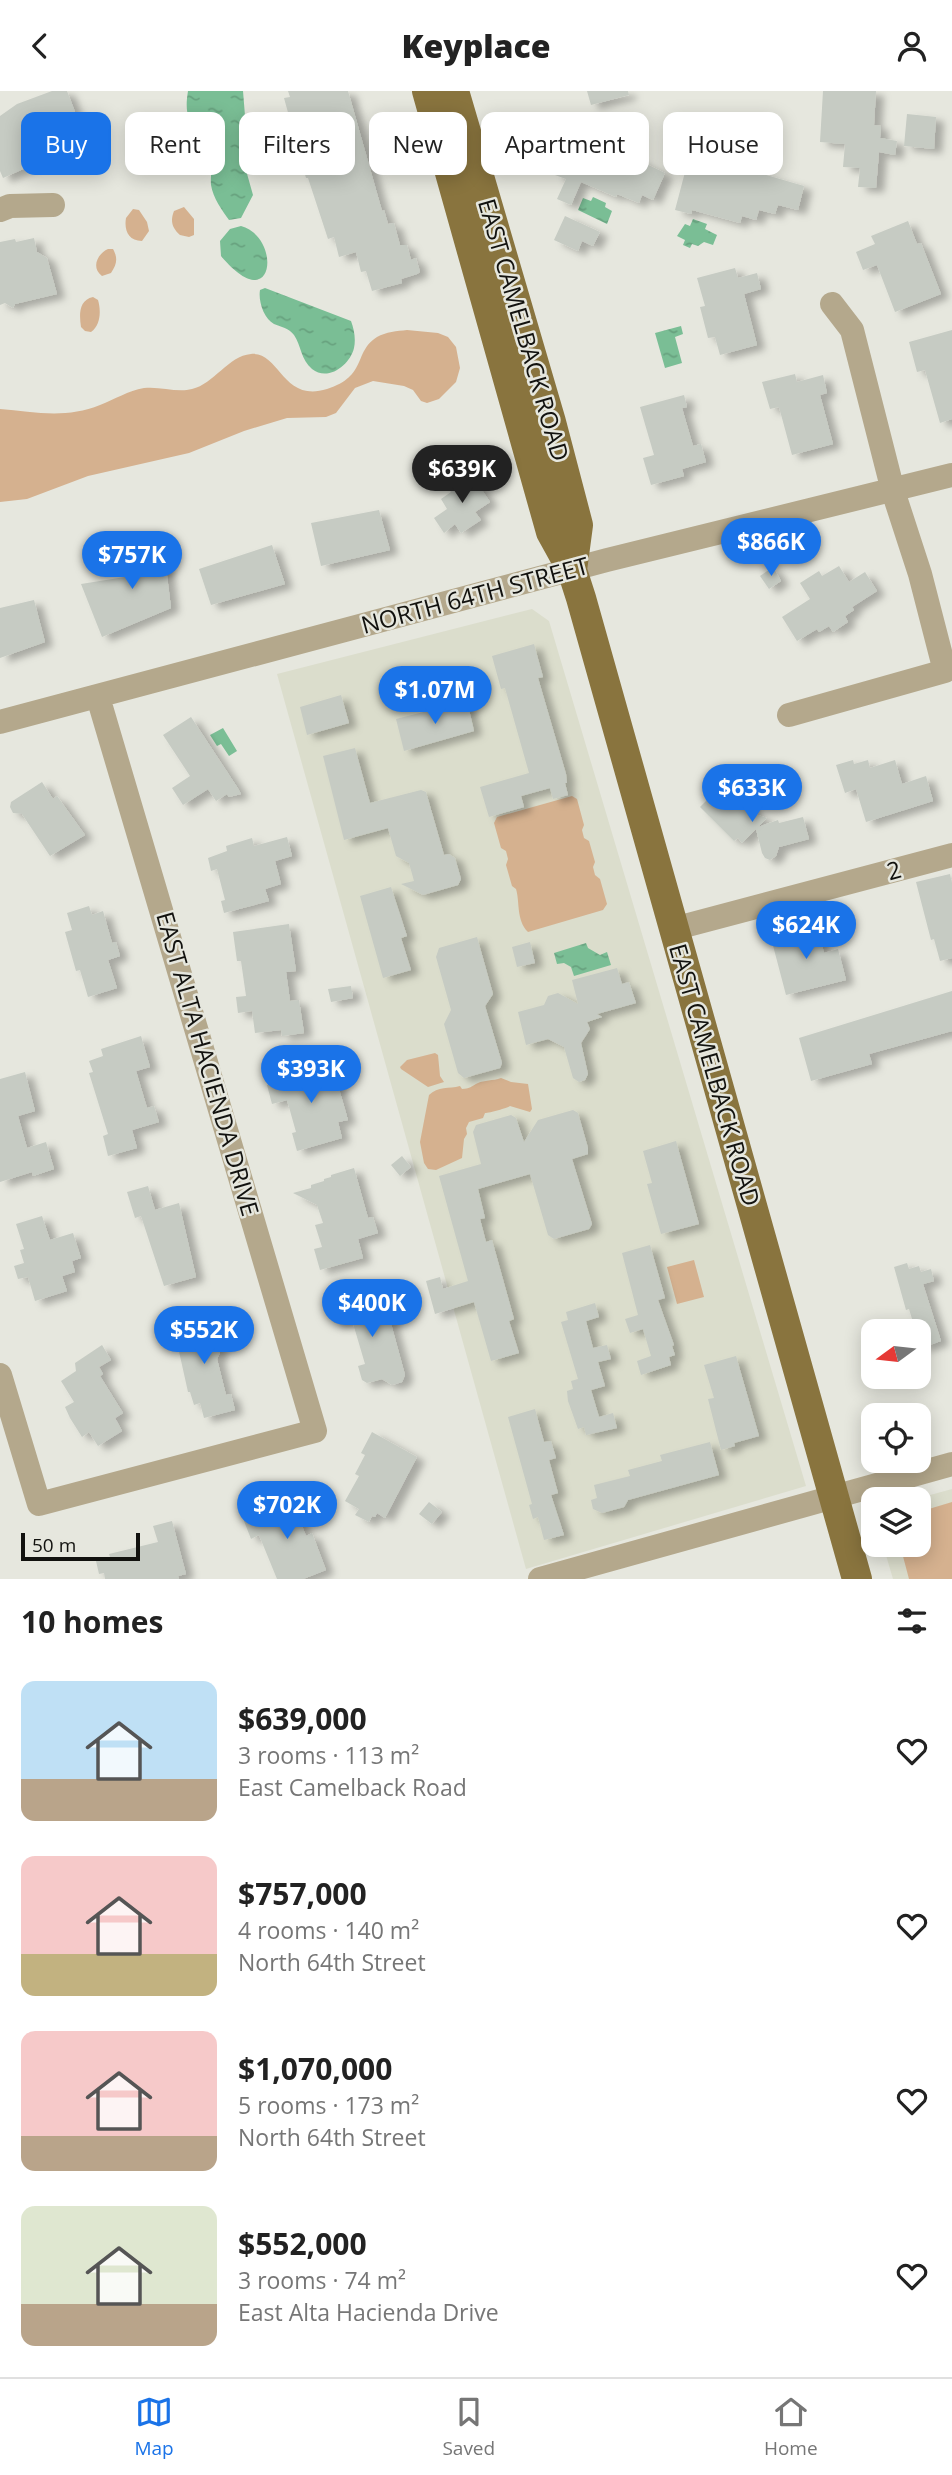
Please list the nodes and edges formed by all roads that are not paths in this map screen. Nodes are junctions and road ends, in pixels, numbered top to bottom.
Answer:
1 (442, 98) edge
2 (53, 205) dead end
3 (0, 210) edge
4 (832, 304) dead end
5 (952, 475) edge
6 (893, 491) junction
7 (572, 570) junction
8 (99, 697) junction
9 (789, 715) dead end
10 (0, 722) edge
11 (952, 855) edge
12 (673, 929) junction
13 (0, 1375) edge
14 (952, 1464) edge
15 (833, 1497) junction
16 (540, 1579) edge
17 (857, 1579) edge

1 - 7 main road, EAST CAMELBACK ROAD
2 - 3 street
4 - 6 street
5 - 6 street, NORTH 64TH STREET
6 - 7 street, NORTH 64TH STREET
6 - 9 street
7 - 8 street, NORTH 64TH STREET
7 - 12 main road, EAST CAMELBACK ROAD
8 - 10 street, NORTH 64TH STREET
8 - 13 street, EAST ALTA HACIENDA DRIVE
11 - 12 street, 2
12 - 15 main road, EAST CAMELBACK ROAD
14 - 15 street
15 - 16 street
15 - 17 main road, EAST CAMELBACK ROAD

